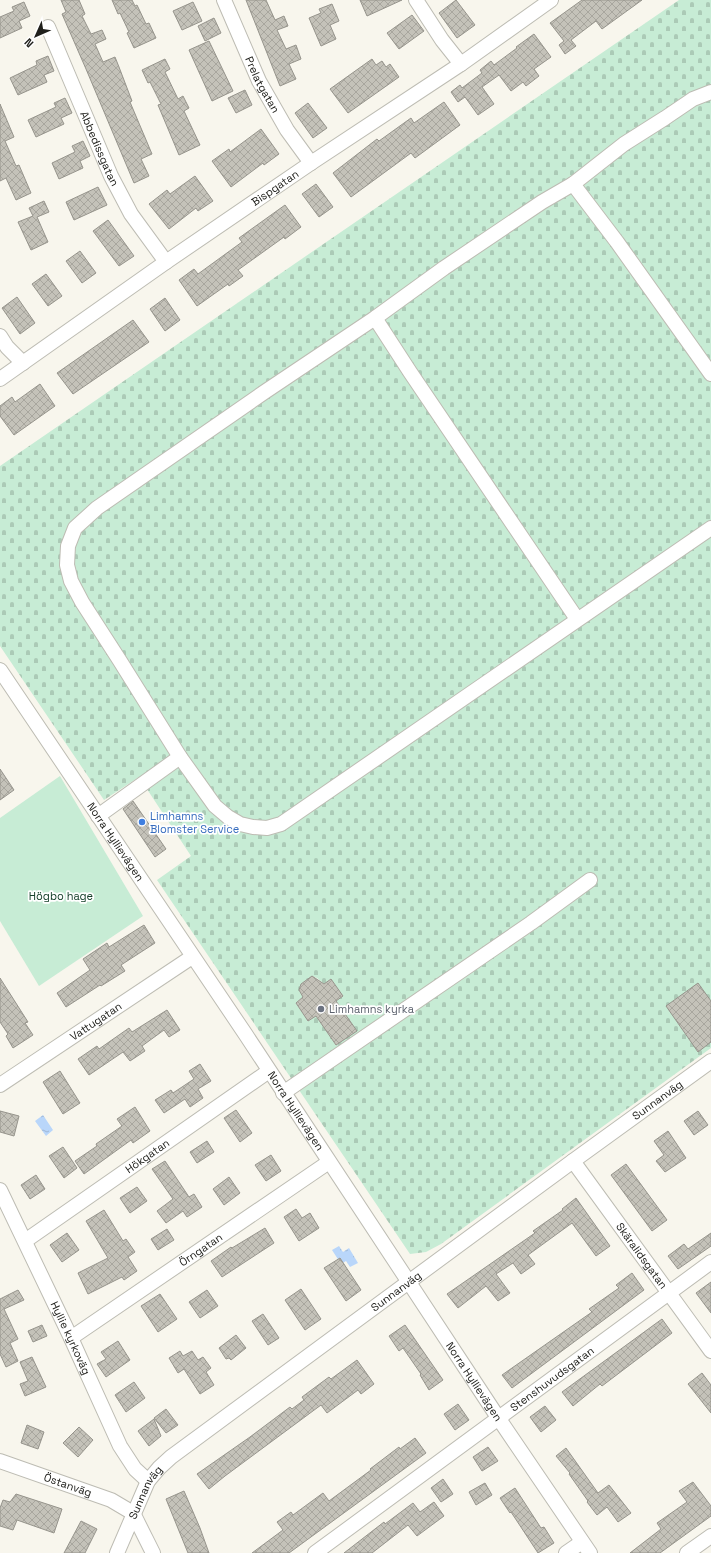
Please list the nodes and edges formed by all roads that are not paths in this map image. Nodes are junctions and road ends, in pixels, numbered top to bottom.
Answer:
1 (224, 0) edge
2 (416, 0) edge
3 (552, 0) edge
4 (48, 26) dead end
5 (461, 64) junction
6 (711, 92) edge
7 (311, 163) junction
8 (573, 184) junction
9 (166, 262) junction
10 (375, 318) junction
11 (0, 336) edge
12 (23, 363) junction
13 (711, 374) edge
14 (0, 379) edge
15 (711, 528) edge
16 (578, 619) junction
17 (0, 670) edge
18 (180, 756) junction
19 (98, 816) junction
20 (590, 880) dead end
21 (192, 957) junction
22 (711, 1061) edge
23 (270, 1071) junction
24 (2, 1081) edge
25 (284, 1093) junction
26 (573, 1161) junction
27 (329, 1162) junction
28 (0, 1190) edge
29 (25, 1241) junction
30 (711, 1262) edge
31 (409, 1283) junction
32 (669, 1293) junction
33 (71, 1338) junction
34 (711, 1350) edge
35 (499, 1419) junction
36 (0, 1461) edge
37 (148, 1481) junction
38 (133, 1513) junction
39 (711, 1536) edge
40 (586, 1547) edge
41 (318, 1552) edge
42 (117, 1553) edge
43 (153, 1553) edge
44 (566, 1553) edge
45 (687, 1553) edge

1 - 7 street, Prelatgatan
2 - 5 street
3 - 5 street, Bispgatan
4 - 9 street, Abbedissgatan
5 - 7 street, Bispgatan
6 - 8 street
7 - 9 street, Bispgatan
8 - 10 street
8 - 13 street
9 - 12 street, Bispgatan
10 - 16 street
10 - 18 street
11 - 12 street
12 - 14 street, Bispgatan
15 - 16 street
16 - 18 street
17 - 19 street, Norra Hyllievägen
18 - 19 street
19 - 21 street, Norra Hyllievägen
20 - 25 street
21 - 23 street, Norra Hyllievägen
21 - 24 street, Vattugatan
22 - 26 street, Sunnanväg
23 - 25 street, Norra Hyllievägen
23 - 29 street, Hökgatan
25 - 27 street, Norra Hyllievägen
26 - 31 street, Sunnanväg
26 - 32 street, Skäralidsgatan
27 - 31 street, Norra Hyllievägen
27 - 33 street, Örngatan
28 - 29 street, Hyllie kyrkoväg
29 - 33 street, Hyllie kyrkoväg
30 - 32 street, Stenshuvudsgatan
31 - 35 street, Norra Hyllievägen
31 - 37 street, Sunnanväg
32 - 34 street, Skäralidsgatan
32 - 35 street, Stenshuvudsgatan
33 - 37 street, Hyllie kyrkoväg
35 - 40 street, Norra Hyllievägen
35 - 41 street, Stenshuvudsgatan
36 - 38 street, Östanväg
37 - 38 street, Sunnanväg
38 - 42 street, Sunnanväg
38 - 43 street
39 - 45 street
40 - 44 street

